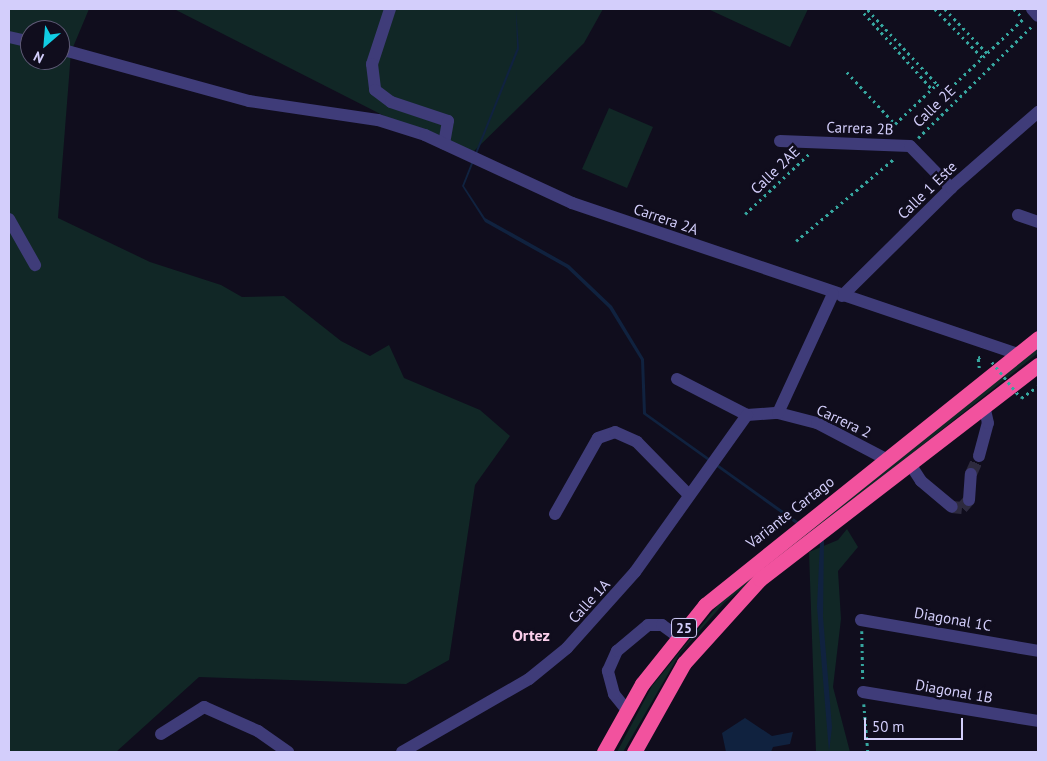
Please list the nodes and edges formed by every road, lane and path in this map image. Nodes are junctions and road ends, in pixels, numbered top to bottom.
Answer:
1 (390, 9) edge
2 (868, 9) edge
3 (935, 9) edge
4 (945, 9) edge
5 (1035, 14) edge
6 (70, 52) edge
7 (987, 53) junction
8 (983, 58) junction
9 (847, 72) dead end
10 (937, 84) junction
11 (932, 89) junction
12 (1038, 112) edge
13 (780, 141) dead end
14 (821, 142) junction
15 (910, 146) junction
16 (450, 147) junction
17 (951, 188) junction
18 (745, 214) dead end
19 (1018, 215) dead end
20 (9, 219) edge
21 (1038, 222) edge
22 (796, 241) dead end
23 (35, 265) dead end
24 (838, 295) junction
25 (1038, 338) edge
26 (1018, 354) junction
27 (992, 362) dead end
28 (1038, 365) edge
29 (677, 379) dead end
30 (1038, 386) edge
31 (984, 406) junction
32 (778, 413) junction
33 (747, 415) junction
34 (979, 456) tunnel mouth
35 (886, 459) junction
36 (910, 464) junction
37 (971, 474) tunnel mouth
38 (688, 494) junction
39 (969, 500) dead end
40 (952, 507) dead end
41 (555, 514) dead end
42 (862, 620) dead end
43 (677, 636) junction
44 (1038, 651) edge
45 (863, 692) dead end
46 (626, 709) junction
47 (1038, 721) edge
48 (161, 734) dead end
49 (406, 751) edge
50 (288, 752) edge
51 (604, 752) edge
52 (634, 752) edge

1 - 16 street
2 - 10 path
2 - 11 path
3 - 8 path
4 - 7 path
5 - 7 path
5 - 15 path, Calle 2E
6 - 16 street, Carrera 2A
7 - 8 path
8 - 10 path
9 - 11 path, Carrera 2B
10 - 11 path
12 - 17 street, Calle 1 Este
13 - 14 street, Carrera 2B
14 - 15 street, Carrera 2B
14 - 18 path, Calle 2AE
15 - 17 street, Carrera 2B
15 - 22 path, Calle 2E
16 - 24 street, Carrera 2A
17 - 24 street, Calle 1 Este
19 - 21 street
20 - 23 street
24 - 26 street, Carrera 2A
24 - 32 street
25 - 26 highway, Variante Cartago / 25
26 - 35 highway, Variante Cartago / 25
27 - 30 path, bridge
28 - 31 highway, 25
29 - 33 street
31 - 34 street
31 - 36 highway, 25
32 - 33 street, Carrera 2
32 - 35 street, Carrera 2
33 - 38 street, Calle 1A
35 - 43 highway, Variante Cartago / 25
36 - 40 street
36 - 52 highway, 25
37 - 39 street
38 - 41 street
38 - 49 street, Calle 1A
42 - 44 street, Diagonal 1C
43 - 46 highway, Variante Cartago / 25
43 - 46 street
45 - 47 street, Diagonal 1B
46 - 51 highway, Variante Cartago / 25
48 - 50 street

